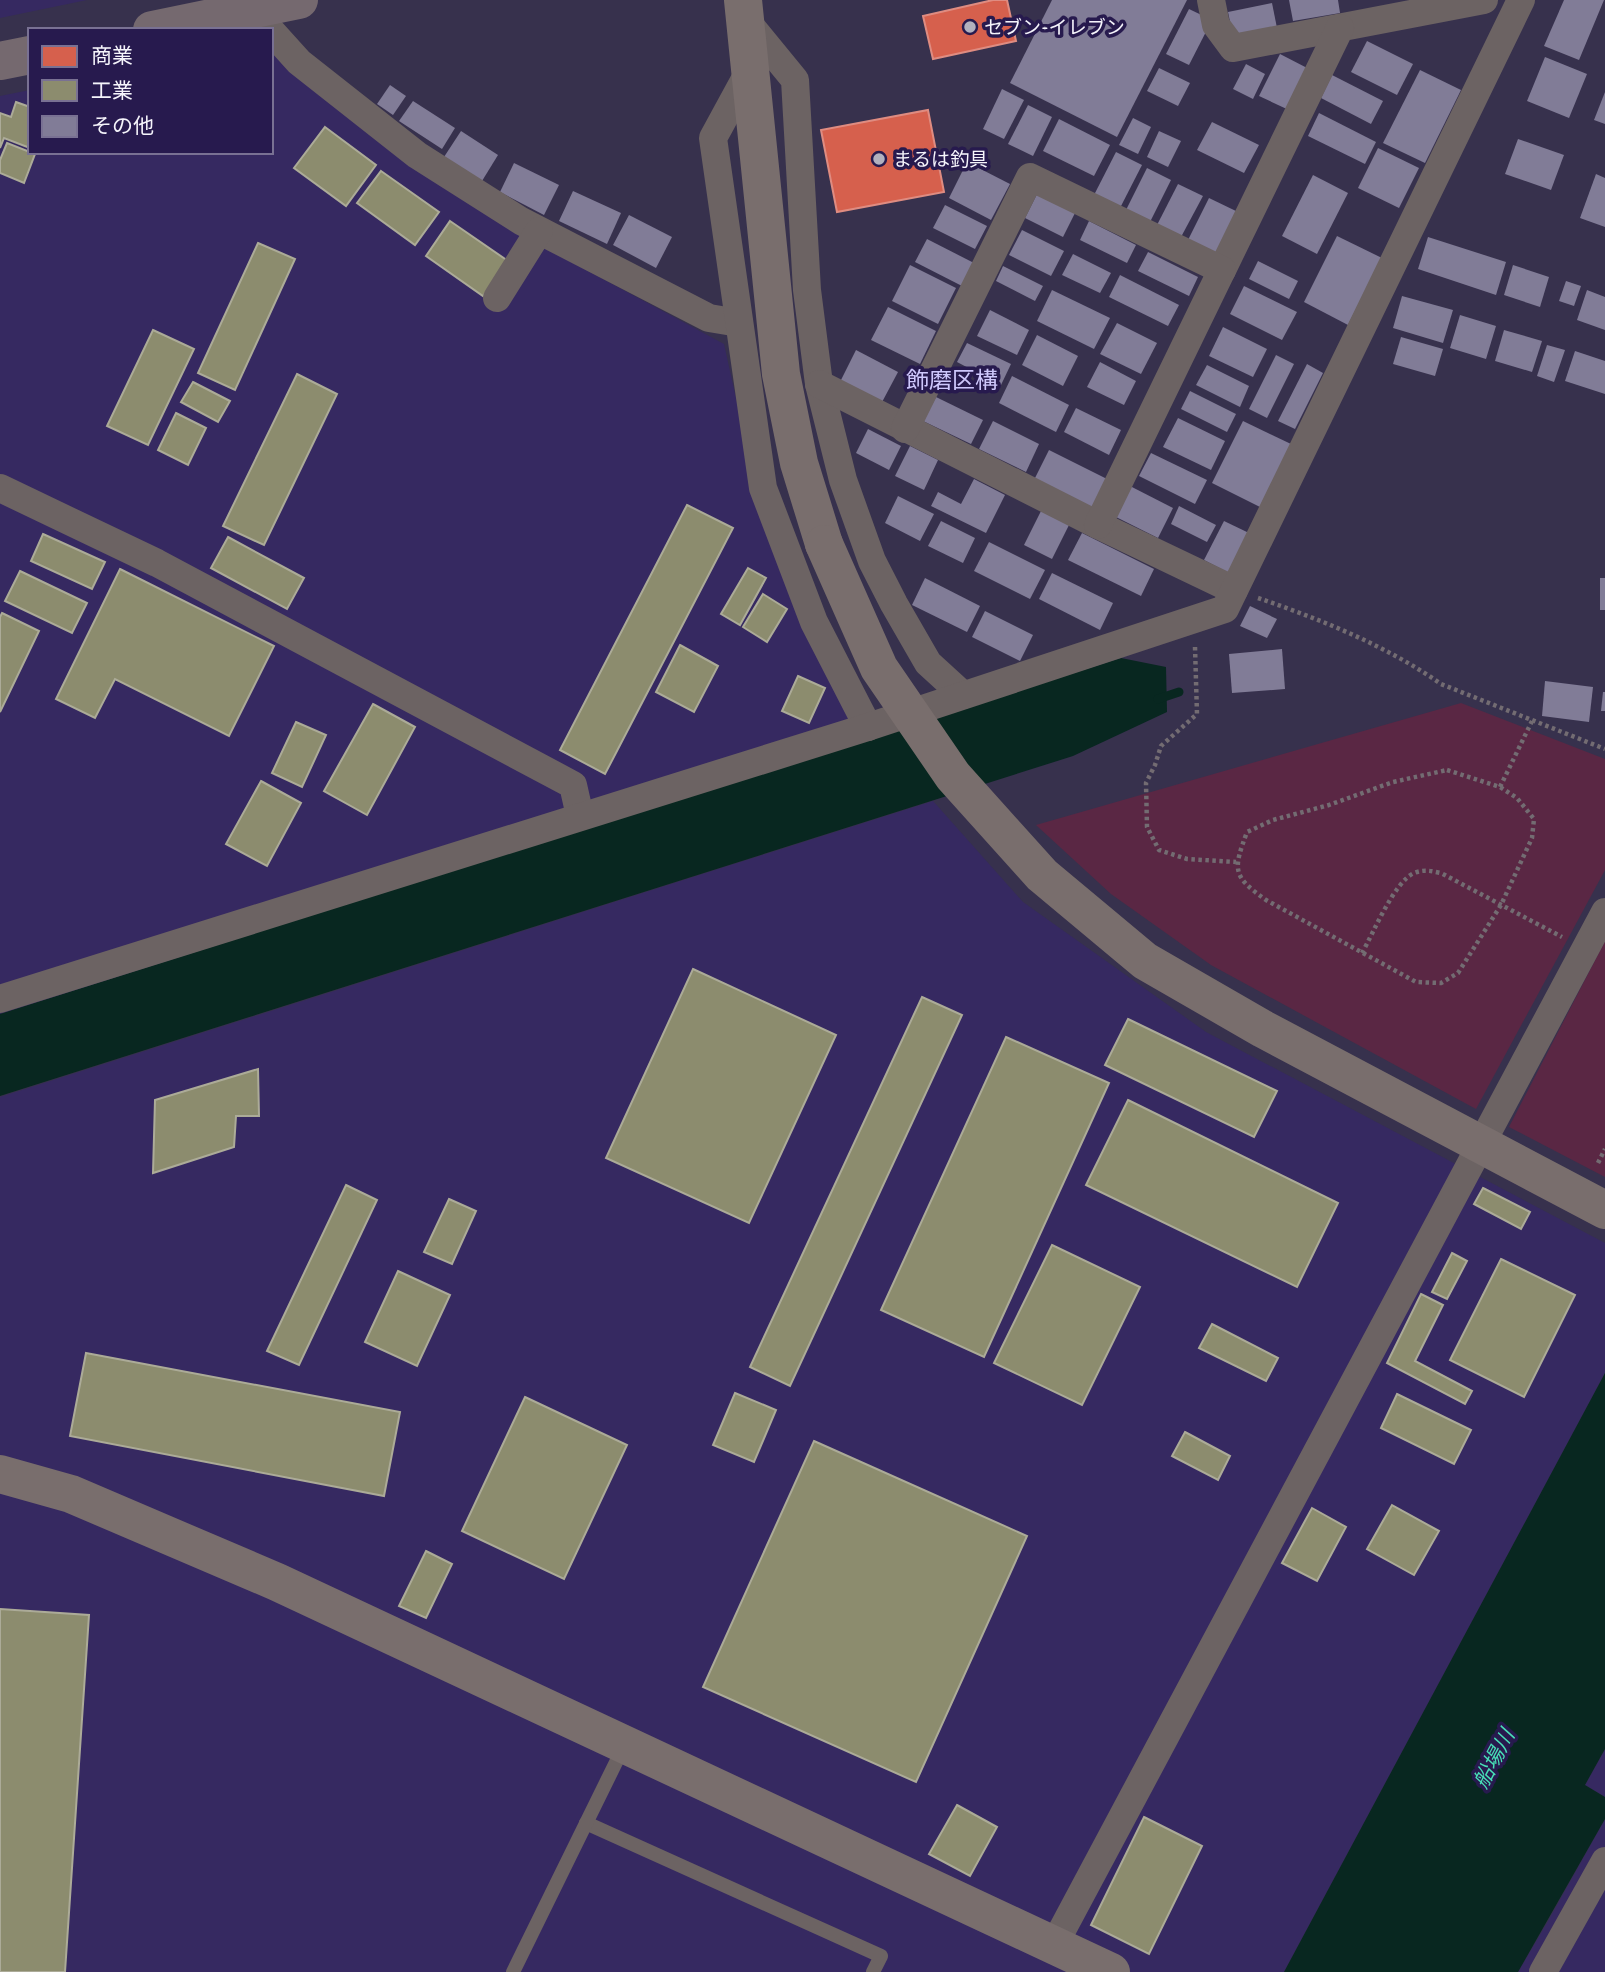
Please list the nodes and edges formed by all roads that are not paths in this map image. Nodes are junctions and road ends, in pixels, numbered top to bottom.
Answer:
1 (299, 0) edge
2 (1210, 0) edge
3 (1484, 0) edge
4 (1521, 0) edge
5 (744, 9) edge
6 (259, 18) edge
7 (170, 28) edge
8 (1340, 28) junction
9 (273, 33) edge
10 (28, 55) edge
11 (0, 61) edge
12 (750, 70) junction
13 (539, 230) junction
14 (1222, 270) junction
15 (497, 298) dead end
16 (739, 323) junction
17 (818, 384) junction
18 (905, 429) junction
19 (0, 488) edge
20 (1098, 525) junction
21 (1234, 590) junction
22 (963, 695) junction
23 (868, 727) junction
24 (580, 816) junction
25 (1605, 912) edge
26 (0, 999) edge
27 (1605, 1210) edge
28 (0, 1475) edge
29 (625, 1745) junction
30 (586, 1823) junction
31 (1605, 1861) edge
32 (1054, 1945) junction
33 (513, 1972) edge
34 (873, 1972) edge
35 (1111, 1972) edge
36 (1543, 1972) edge

1 - 6 highway
2 - 8 street
3 - 8 street
4 - 21 street
5 - 12 street
5 - 17 street
6 - 7 highway
8 - 14 street
9 - 13 street
10 - 11 highway
12 - 16 street
12 - 27 street, bridge
13 - 15 street
13 - 16 street
14 - 18 street
14 - 20 street
16 - 23 street
17 - 18 street
17 - 22 street
18 - 20 street
19 - 24 street
20 - 21 street
21 - 22 street
22 - 23 street
23 - 24 street
24 - 26 street
25 - 32 street
28 - 29 street
29 - 30 lane
29 - 32 street
30 - 33 lane
30 - 34 lane
31 - 36 street
32 - 35 street

